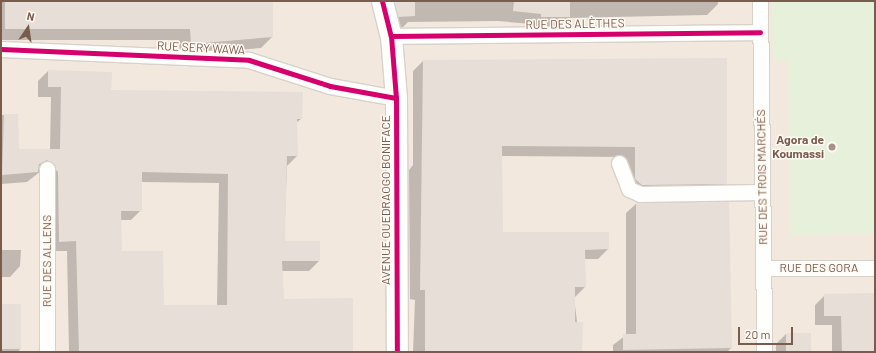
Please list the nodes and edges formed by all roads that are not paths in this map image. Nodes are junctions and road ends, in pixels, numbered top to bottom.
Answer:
1 (382, 1) edge
2 (760, 1) edge
3 (760, 32) junction
4 (391, 36) junction
5 (1, 49) edge
6 (396, 98) junction
7 (619, 163) dead end
8 (47, 169) dead end
9 (762, 192) junction
10 (762, 268) junction
11 (875, 268) edge
12 (47, 352) edge
13 (397, 352) edge
14 (764, 352) edge

1 - 4 street, AVENUE OUEDRAOGO BONIFACE
2 - 3 street, RUE DES TROIS MARCHÉS
3 - 4 street, RUE DES ALÈTHES
3 - 9 street, RUE DES TROIS MARCHÉS
4 - 6 street, AVENUE OUEDRAOGO BONIFACE
5 - 6 street, RUE SERY WAWA
6 - 13 street, AVENUE OUEDRAOGO BONIFACE
7 - 9 street
8 - 12 street, RUE DES ALLENS
9 - 10 street, RUE DES TROIS MARCHÉS
10 - 11 street, RUE DES GORA
10 - 14 street, RUE DES TROIS MARCHÉS

